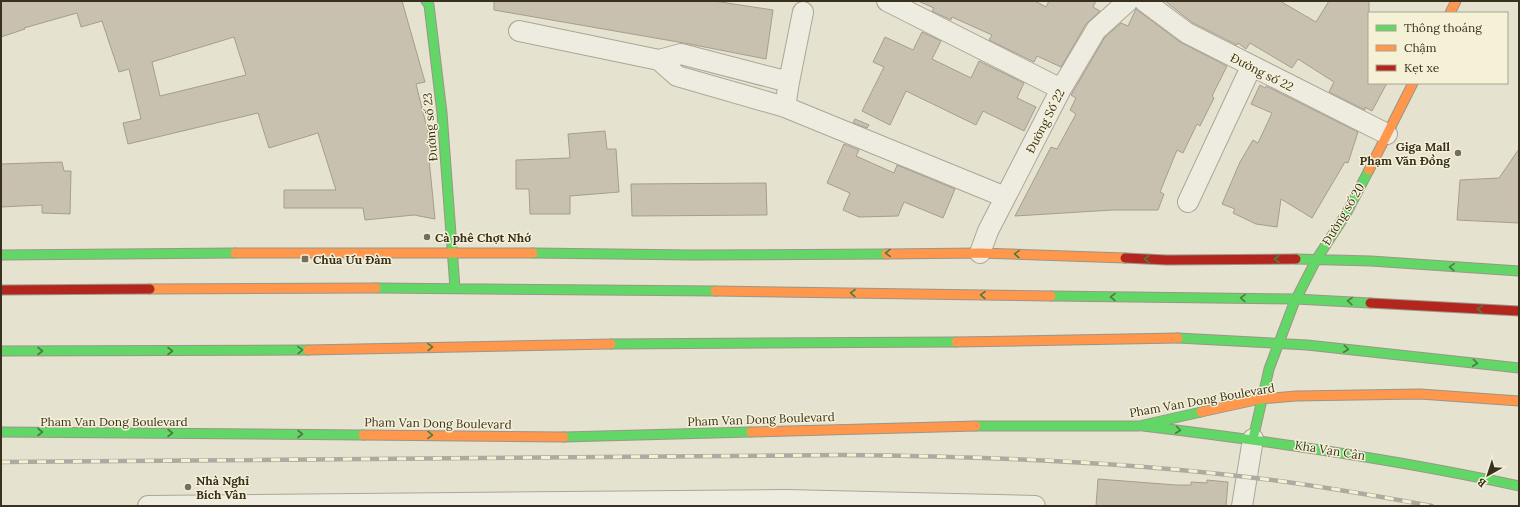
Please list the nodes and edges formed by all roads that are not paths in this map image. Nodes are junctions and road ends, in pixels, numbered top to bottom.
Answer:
1 (426, 1) edge
2 (888, 1) edge
3 (1128, 1) edge
4 (1144, 1) edge
5 (1456, 1) edge
6 (803, 12) dead end
7 (1450, 12) edge
8 (519, 31) dead end
9 (659, 60) junction
10 (1251, 67) junction
11 (789, 82) junction
12 (1412, 84) edge
13 (1061, 89) junction
14 (785, 107) junction
15 (1386, 134) junction
16 (1005, 197) junction
17 (1188, 202) dead end
18 (451, 252) junction
19 (980, 253) junction
20 (1, 255) edge
21 (1316, 259) junction
22 (1519, 271) edge
23 (455, 288) junction
24 (1, 290) edge
25 (1296, 299) junction
26 (1519, 311) edge
27 (1277, 343) junction
28 (1, 351) edge
29 (1519, 368) edge
30 (1260, 399) junction
31 (1519, 401) edge
32 (1139, 426) junction
33 (1, 432) edge
34 (1253, 439) junction
35 (1519, 486) edge
36 (148, 506) edge
37 (1035, 506) edge
38 (1242, 506) edge

1 - 18 main road, Đường số 23
2 - 13 street
3 - 13 street, Đường Số 22
4 - 10 street, Đường số 22
5 - 7 main road
6 - 11 street
8 - 9 street
9 - 11 street
9 - 14 street
10 - 15 street, Đường số 22
10 - 17 street
11 - 14 street
12 - 15 main road, Đường số 20
13 - 16 street, Đường Số 22
14 - 16 street
15 - 21 main road, Đường số 20
16 - 19 street, Đường Số 22
19 -> 18 main road
18 - 20 main road
18 - 23 main road, Đường số 23
21 -> 19 main road
22 -> 21 main road
21 - 25 main road, Đường số 20
23 - 24 main road
25 -> 23 main road
26 -> 25 main road
25 - 27 main road, Đường số 20
28 -> 27 main road
27 -> 29 main road
27 - 30 main road, Đường số 20
30 - 31 main road, Pham Van Dong Boulevard
30 - 32 main road, Pham Van Dong Boulevard
30 - 34 main road, Đường số 20
33 -> 32 main road, Pham Van Dong Boulevard
32 -> 34 main road, Kha Vạn Cân
34 - 35 main road, Kha Vạn Cân
34 - 38 street
36 - 37 street

